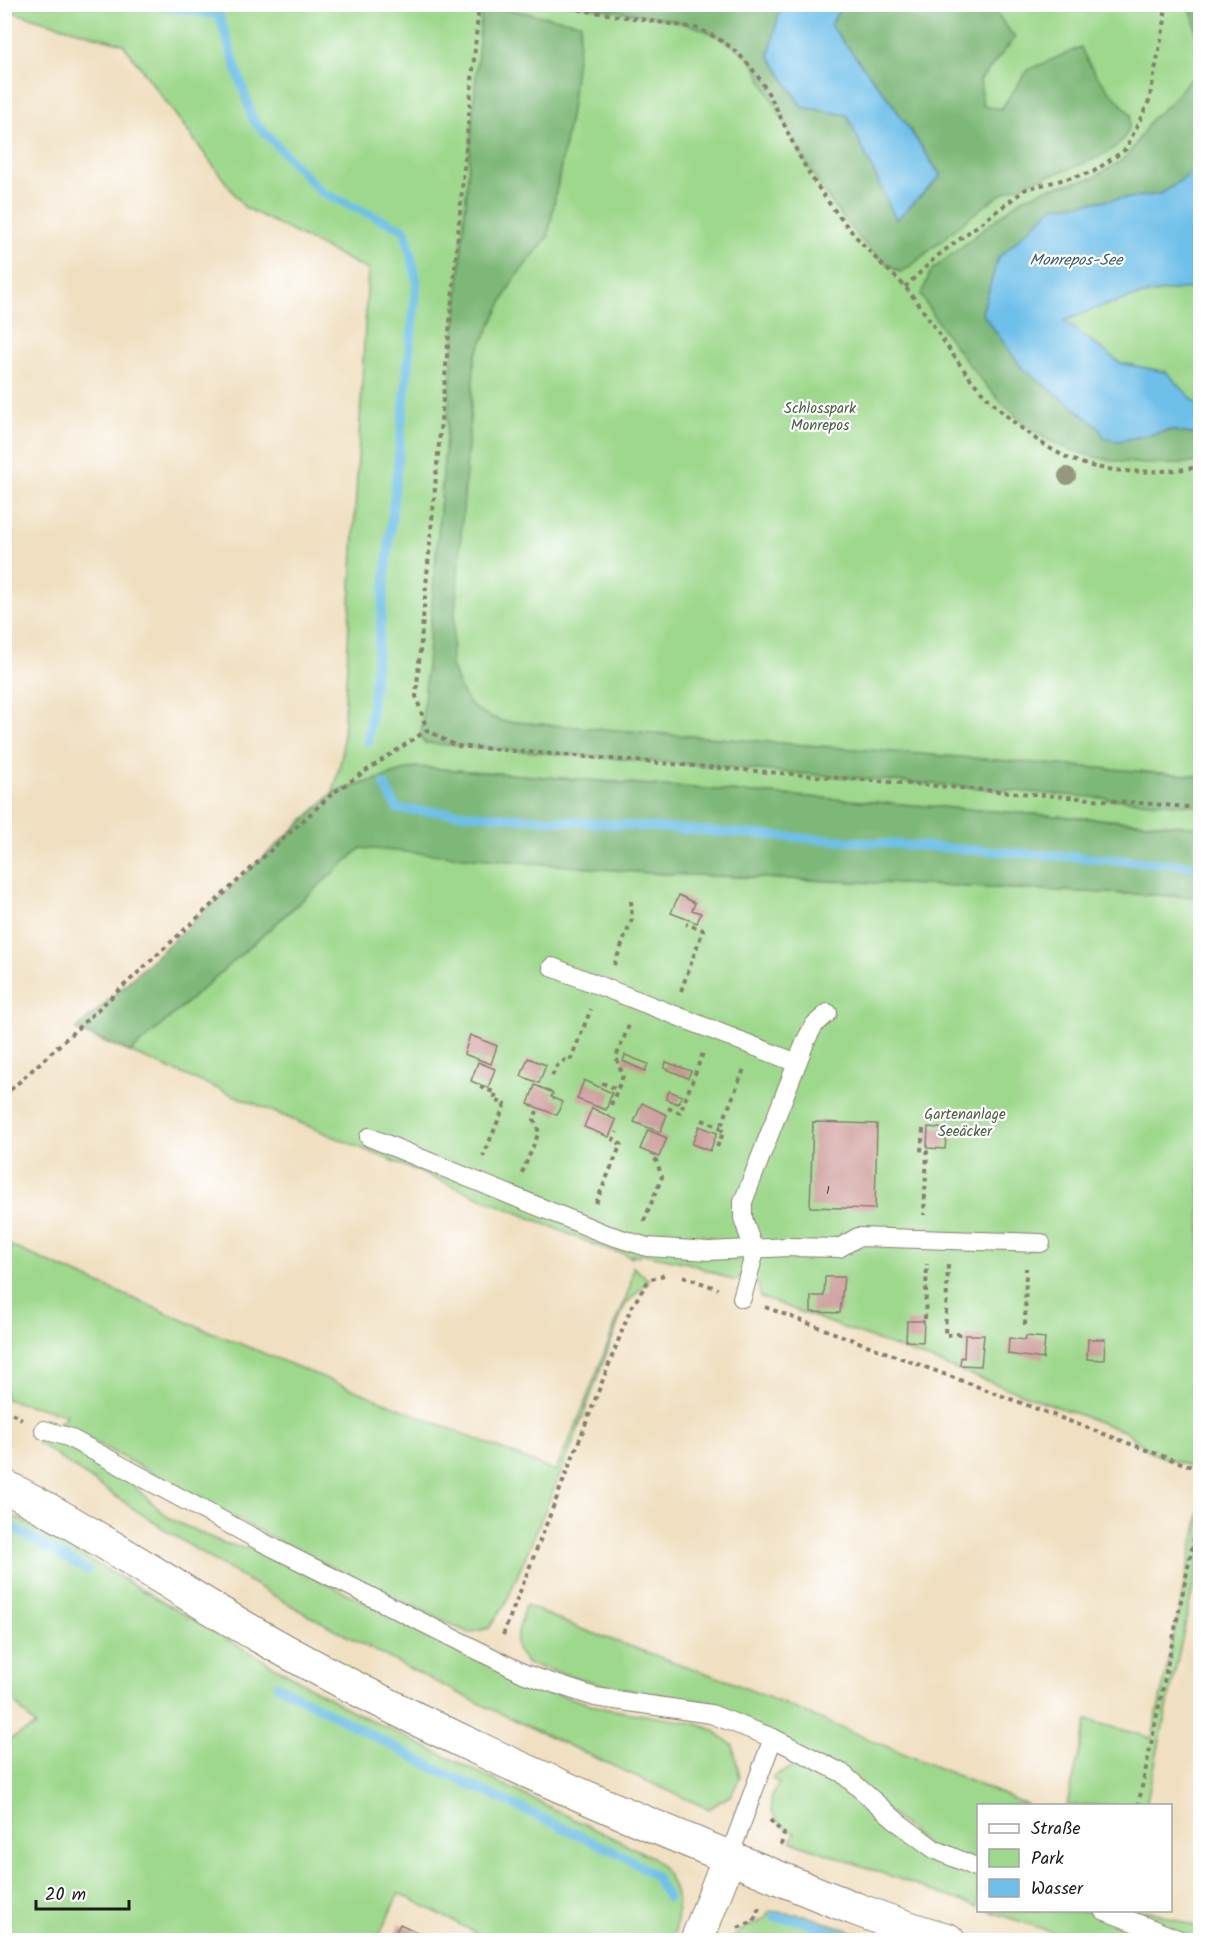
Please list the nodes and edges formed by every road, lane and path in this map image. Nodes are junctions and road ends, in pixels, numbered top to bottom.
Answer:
1 (479, 4) edge
2 (543, 4) edge
3 (1165, 4) edge
4 (905, 287) junction
5 (1200, 467) edge
6 (427, 730) junction
7 (1200, 808) edge
8 (631, 902) dead end
9 (686, 924) dead end
10 (552, 967) dead end
11 (603, 987) junction
12 (639, 1000) junction
13 (828, 1013) dead end
14 (672, 1014) junction
15 (712, 1030) junction
16 (754, 1046) junction
17 (797, 1063) junction
18 (552, 1076) dead end
19 (602, 1083) dead end
20 (480, 1087) dead end
21 (617, 1089) junction
22 (4, 1096) edge
23 (611, 1105) dead end
24 (668, 1108) dead end
25 (537, 1111) dead end
26 (702, 1120) dead end
27 (721, 1127) junction
28 (923, 1129) dead end
29 (616, 1132) dead end
30 (369, 1137) dead end
31 (717, 1147) dead end
32 (651, 1157) dead end
33 (474, 1180) junction
34 (513, 1196) junction
35 (586, 1226) junction
36 (925, 1239) junction
37 (949, 1240) junction
38 (1034, 1243) joint
39 (635, 1244) junction
40 (755, 1248) junction
41 (742, 1298) junction
42 (925, 1319) dead end
43 (1025, 1325) dead end
44 (962, 1335) dead end
45 (44, 1430) dead end
46 (1200, 1470) edge
47 (4, 1486) edge
48 (1200, 1510) edge
49 (492, 1657) junction
50 (772, 1738) junction
51 (1138, 1804) edge
52 (729, 1857) junction
53 (977, 1869) edge
54 (1106, 1912) edge
55 (697, 1941) edge
56 (948, 1941) edge
57 (1180, 1941) edge

1 - 6 path
2 - 4 path
3 - 4 path
4 - 5 path
6 - 7 path
6 - 22 path
8 - 11 path
9 - 14 path
10 - 11 lane
11 - 12 lane
11 - 18 path
12 - 14 lane
12 - 21 path
13 - 17 lane
14 - 15 lane
15 - 16 lane
15 - 24 path
16 - 17 lane
16 - 27 path
17 - 40 lane
19 - 21 path
20 - 33 path
21 - 23 path
25 - 34 path
26 - 27 path
27 - 31 path
28 - 36 path
29 - 35 path
30 - 33 lane
32 - 39 path
33 - 34 lane
34 - 35 lane
35 - 39 lane
36 - 37 lane
36 - 40 lane
36 - 42 path
37 - 38 lane
37 - 44 path
38 - 43 path
39 - 40 lane
40 - 41 lane
41 - 46 path
41 - 49 path
45 - 49 lane
47 - 52 main road
48 - 51 path
49 - 50 lane
50 - 52 lane
50 - 53 lane
52 - 55 main road
52 - 56 main road
54 - 57 lane

